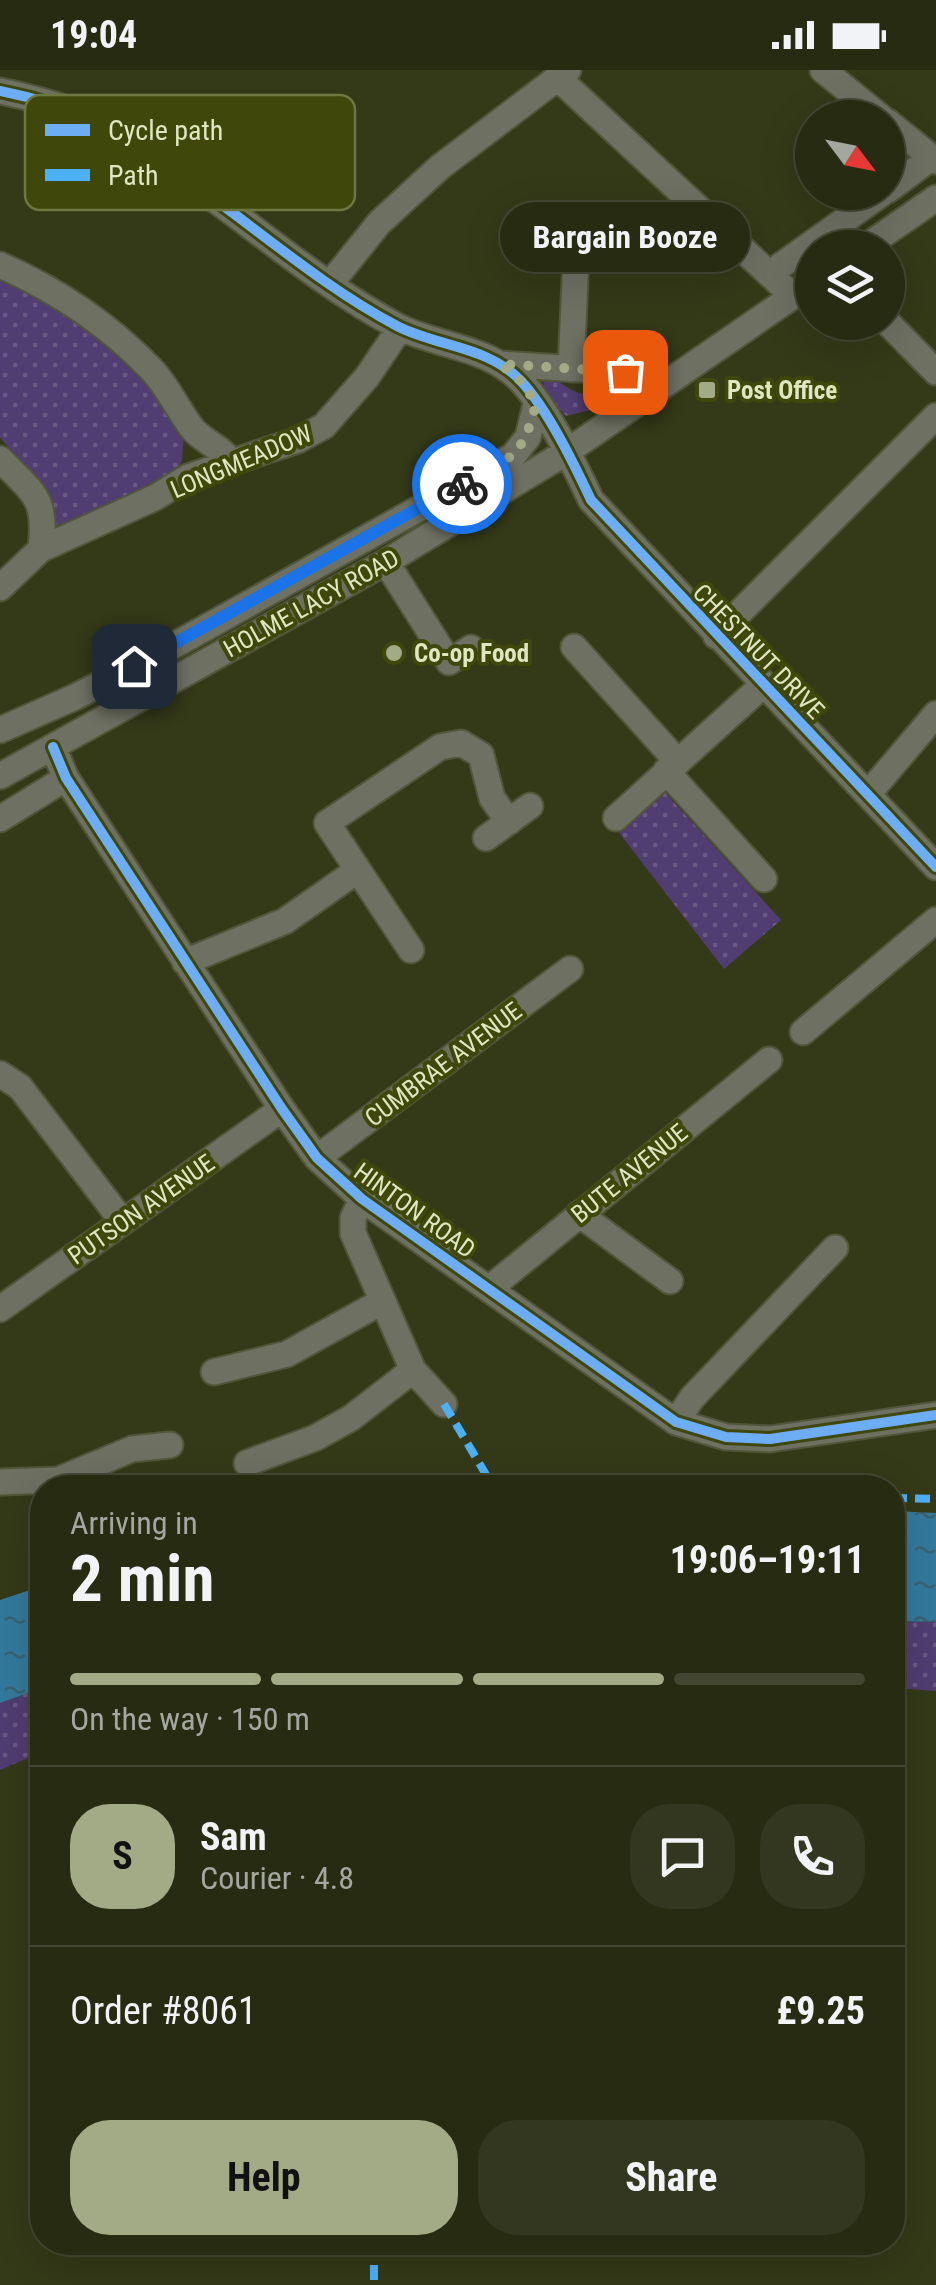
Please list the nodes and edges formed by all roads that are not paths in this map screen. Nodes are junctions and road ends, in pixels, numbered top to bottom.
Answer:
1 (823, 70) edge
2 (563, 74) edge
3 (0, 91) edge
4 (25, 95) edge
5 (860, 100) edge
6 (905, 136) edge
7 (934, 159) edge
8 (905, 178) edge
9 (936, 198) edge
10 (231, 210) edge
11 (859, 210) edge
12 (890, 230) edge
13 (0, 265) edge
14 (570, 266) dead end
15 (769, 274) junction
16 (330, 284) junction
17 (795, 285) edge
18 (795, 295) edge
19 (400, 328) junction
20 (904, 340) edge
21 (500, 364) junction
22 (571, 369) junction
23 (625, 372) dead end
24 (936, 372) edge
25 (536, 404) junction
26 (936, 416) edge
27 (191, 428) junction
28 (568, 452) junction
29 (0, 459) edge
30 (230, 462) junction
31 (188, 477) junction
32 (41, 549) junction
33 (386, 562) junction
34 (0, 588) edge
35 (716, 636) junction
36 (574, 647) dead end
37 (471, 648) dead end
38 (764, 685) junction
39 (936, 714) edge
40 (0, 730) edge
41 (52, 747) junction
42 (672, 766) junction
43 (0, 776) edge
44 (66, 778) junction
45 (868, 793) junction
46 (530, 806) dead end
47 (616, 818) dead end
48 (0, 820) edge
49 (509, 822) junction
50 (486, 838) dead end
51 (936, 867) edge
52 (358, 870) junction
53 (764, 879) dead end
54 (936, 920) edge
55 (411, 950) dead end
56 (185, 962) junction
57 (570, 969) dead end
58 (803, 1032) dead end
59 (769, 1060) dead end
60 (0, 1074) edge
61 (282, 1110) junction
62 (317, 1158) junction
63 (362, 1199) junction
64 (579, 1214) junction
65 (122, 1222) junction
66 (834, 1248) dead end
67 (670, 1281) dead end
68 (490, 1288) junction
69 (383, 1301) junction
70 (0, 1309) edge
71 (412, 1370) junction
72 (214, 1372) dead end
73 (444, 1404) dead end
74 (936, 1415) edge
75 (676, 1422) junction
76 (170, 1445) dead end
77 (247, 1464) dead end
78 (70, 1475) edge
79 (30, 1481) edge
80 (0, 1482) edge

1 - 5 street
2 - 15 street
2 - 16 street
3 - 4 street
6 - 7 street
7 - 8 street
9 - 12 street
10 - 16 street
11 - 15 street
13 - 27 street
14 - 22 street
15 - 17 street
16 - 19 street
18 - 28 street, HOLME LACY ROAD
19 - 21 street
19 - 30 street, LONGMEADOW
20 - 24 street
21 - 22 street
21 - 25 street, CHESTNUT DRIVE
22 - 23 street
25 - 28 street, CHESTNUT DRIVE
25 - 40 street, HOLME LACY ROAD
26 - 35 street
27 - 30 street
27 - 31 street
28 - 33 street, HOLME LACY ROAD
28 - 35 street, CHESTNUT DRIVE
29 - 32 street
30 - 31 street, LONGMEADOW
31 - 32 street, LONGMEADOW
32 - 34 street, LONGMEADOW
33 - 37 street
33 - 41 street, HOLME LACY ROAD
35 - 38 street, CHESTNUT DRIVE
36 - 42 street
38 - 42 street
38 - 45 street, CHESTNUT DRIVE
39 - 45 street
41 - 43 street, HOLME LACY ROAD
41 - 44 street, HINTON ROAD
42 - 47 street
42 - 53 street
44 - 48 street
44 - 56 street, HINTON ROAD
45 - 51 street, CHESTNUT DRIVE
46 - 49 street
49 - 50 street
49 - 52 street
52 - 55 street
52 - 56 street
54 - 58 street
56 - 61 street, HINTON ROAD
57 - 62 street, CUMBRAE AVENUE
59 - 64 street, BUTE AVENUE
60 - 65 street
61 - 62 street, HINTON ROAD
61 - 65 street, PUTSON AVENUE
62 - 63 street, HINTON ROAD
63 - 68 street, HINTON ROAD
63 - 69 street
64 - 67 street
64 - 68 street, BUTE AVENUE
65 - 70 street, PUTSON AVENUE
66 - 75 street
68 - 75 street, HINTON ROAD
69 - 71 street
69 - 72 street
71 - 73 street
71 - 77 street
74 - 75 street, HINTON ROAD
76 - 78 street
79 - 80 street

